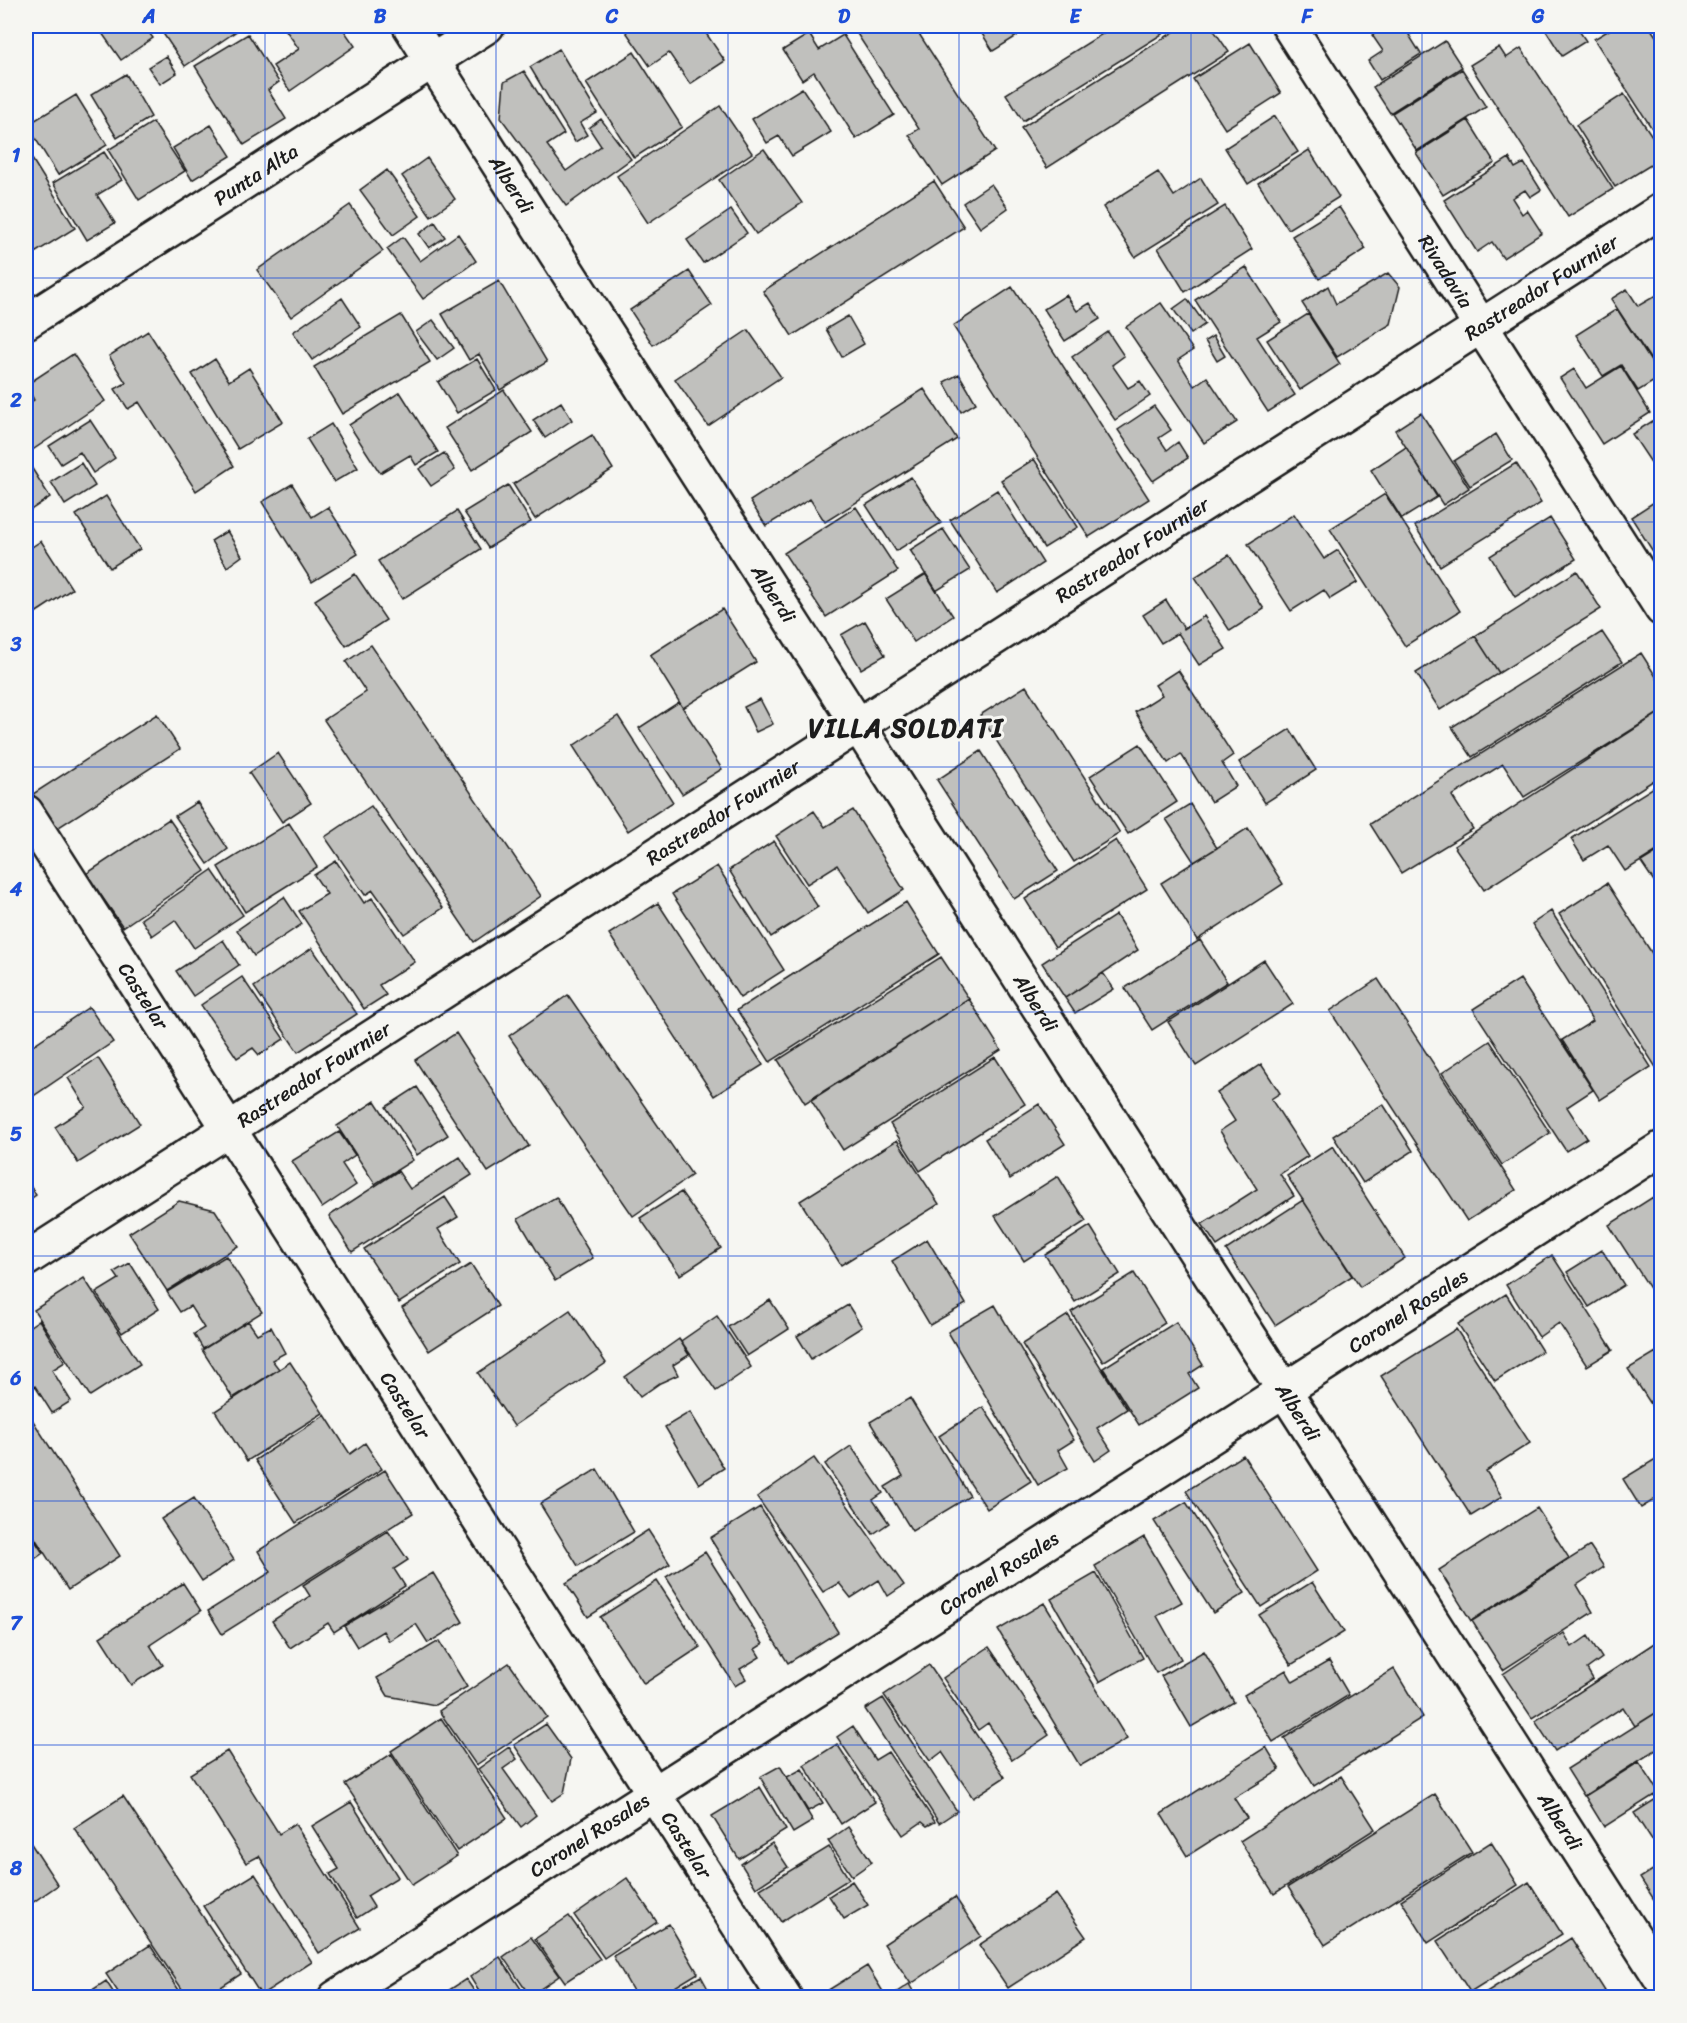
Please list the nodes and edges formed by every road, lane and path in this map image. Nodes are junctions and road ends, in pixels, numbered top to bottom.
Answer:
1 (410, 26) edge
2 (487, 26) edge
3 (1288, 26) edge
4 (432, 61) junction
5 (1662, 210) edge
6 (26, 322) edge
7 (1481, 326) junction
8 (1662, 609) edge
9 (857, 724) junction
10 (26, 812) edge
11 (228, 1129) junction
12 (1662, 1148) edge
13 (26, 1259) edge
14 (1284, 1389) junction
15 (654, 1793) junction
16 (1662, 1980) edge
17 (335, 1998) edge
18 (785, 1998) edge

1 - 4 street, Alberdi
2 - 4 street, Punta Alta
3 - 7 street, Rivadavia
4 - 6 street, Punta Alta
4 - 9 street, Alberdi
5 - 7 street, Rastreador Fournier
7 - 8 street, Rivadavia
7 - 9 street, Rastreador Fournier
9 - 11 street, Rastreador Fournier
9 - 14 street, Alberdi
10 - 11 street, Castelar
11 - 13 street, Rastreador Fournier
11 - 15 street, Castelar
12 - 14 street, Coronel Rosales
14 - 15 street, Coronel Rosales
14 - 16 street, Alberdi
15 - 17 street, Coronel Rosales
15 - 18 street, Castelar

